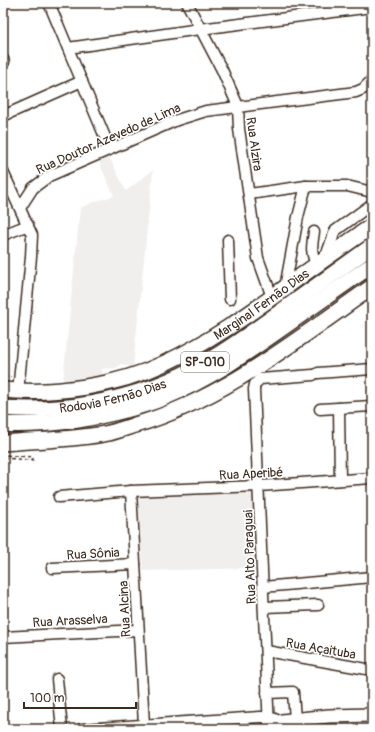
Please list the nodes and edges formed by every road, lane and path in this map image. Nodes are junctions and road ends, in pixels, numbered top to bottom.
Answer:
1 (49, 3) edge
2 (187, 3) edge
3 (372, 7) edge
4 (200, 29) junction
5 (68, 48) junction
6 (372, 80) edge
7 (82, 81) junction
8 (238, 106) junction
9 (3, 116) edge
10 (110, 149) junction
11 (3, 172) edge
12 (306, 186) junction
13 (372, 192) edge
14 (249, 194) junction
15 (372, 204) edge
16 (20, 208) junction
17 (28, 225) junction
18 (372, 226) edge
19 (314, 232) dead end
20 (3, 235) edge
21 (228, 240) dead end
22 (372, 246) edge
23 (321, 262) junction
24 (372, 264) edge
25 (372, 287) edge
26 (285, 288) junction
27 (272, 297) junction
28 (230, 299) dead end
29 (372, 369) edge
30 (3, 390) edge
31 (18, 392) junction
32 (372, 406) edge
33 (3, 408) edge
34 (339, 408) junction
35 (320, 409) dead end
36 (3, 424) edge
37 (3, 443) edge
38 (3, 455) edge
39 (3, 458) edge
40 (372, 478) edge
41 (340, 480) junction
42 (259, 486) junction
43 (132, 491) junction
44 (59, 497) dead end
45 (135, 564) junction
46 (52, 568) dead end
47 (372, 577) edge
48 (263, 586) junction
49 (318, 605) dead end
50 (264, 607) junction
51 (138, 630) junction
52 (3, 637) edge
53 (266, 651) junction
54 (372, 670) edge
55 (57, 679) dead end
56 (267, 693) junction
57 (372, 715) edge
58 (268, 717) junction
59 (284, 723) edge
60 (144, 725) junction
61 (62, 729) edge
62 (82, 729) edge
63 (269, 729) edge

1 - 5 street
2 - 4 street, Rua Alzira
3 - 4 street
4 - 5 street
4 - 8 street, Rua Alzira
5 - 7 street
6 - 8 street, Rua Doutor Azevedo de Lima
7 - 9 street
7 - 10 street
8 - 10 street, Rua Doutor Azevedo de Lima
8 - 14 street, Rua Alzira
10 - 16 street, Rua Doutor Azevedo de Lima
11 - 16 street
12 - 13 street
12 - 14 street
12 - 26 street
14 - 27 street, Rua Alzira
15 - 23 street
16 - 17 street
17 - 20 street
17 - 31 street
18 - 23 highway, Marginal Fernão Dias / SP-010
19 - 23 street
21 - 28 street
22 - 33 highway, Rodovia Fernão Dias / SP-010
23 - 26 highway, Marginal Fernão Dias / SP-010
24 - 36 highway, Rodovia Fernão Dias / SP-010
25 - 37 highway, SP-010
26 - 27 highway, Marginal Fernão Dias / SP-010
27 - 31 highway, Marginal Fernão Dias / SP-010
29 - 42 street, Rua Alto Paraguai
30 - 31 highway, Marginal Fernão Dias / SP-010
32 - 34 street
34 - 35 street
34 - 41 street
38 - 39 path
40 - 41 street, Rua Aperibé
41 - 42 street, Rua Aperibé
42 - 43 street, Rua Aperibé
42 - 48 street, Rua Alto Paraguai
43 - 44 street, Rua Aperibé
43 - 45 street, Rua Alcina
45 - 46 street, Rua Sônia
45 - 51 street, Rua Alcina
47 - 48 street
48 - 50 street, Rua Alto Paraguai
49 - 50 street
50 - 53 street, Rua Alto Paraguai
51 - 52 street, Rua Arasselva
51 - 60 street, Rua Alcina
53 - 54 street, Rua Açaituba
53 - 56 street, Rua Alto Paraguai
55 - 61 street
56 - 58 street, Rua Alto Paraguai
56 - 59 street
57 - 59 main road
58 - 59 street
58 - 60 street
58 - 63 street, Rua Alto Paraguai
60 - 62 street

